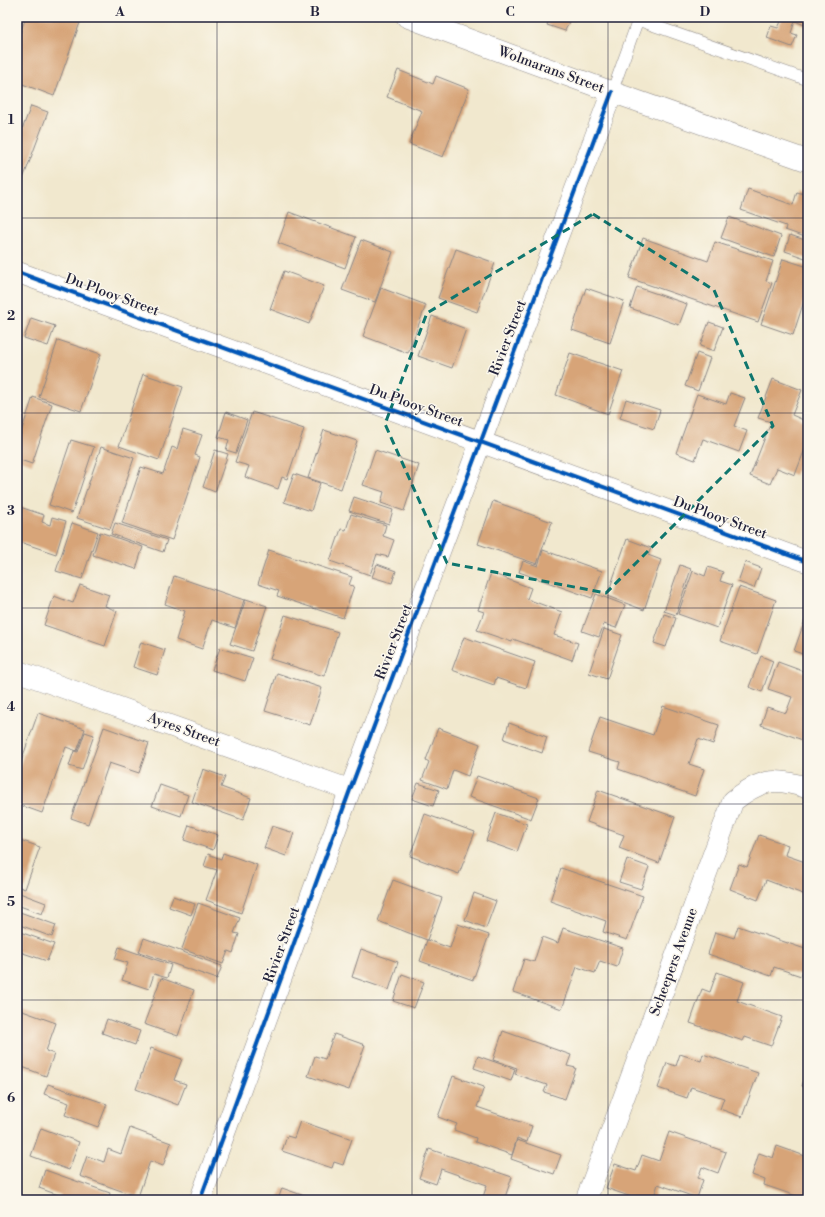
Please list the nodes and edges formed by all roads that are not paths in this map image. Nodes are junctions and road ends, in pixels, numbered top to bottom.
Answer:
1 (407, 17) edge
2 (638, 19) edge
3 (808, 80) edge
4 (612, 92) junction
5 (808, 161) edge
6 (17, 272) edge
7 (481, 442) junction
8 (808, 562) edge
9 (18, 674) edge
10 (808, 788) edge
11 (350, 790) junction
12 (200, 1200) edge
13 (586, 1200) edge

1 - 4 street, Wolmarans Street
2 - 3 lane
2 - 4 lane, Rivier Street
4 - 5 street, Wolmarans Street
4 - 7 street, Rivier Street
6 - 7 street, Du Plooy Street
7 - 8 street, Du Plooy Street
7 - 11 street, Rivier Street
9 - 11 street, Ayres Street
10 - 13 street, Scheepers Avenue
11 - 12 street, Rivier Street

